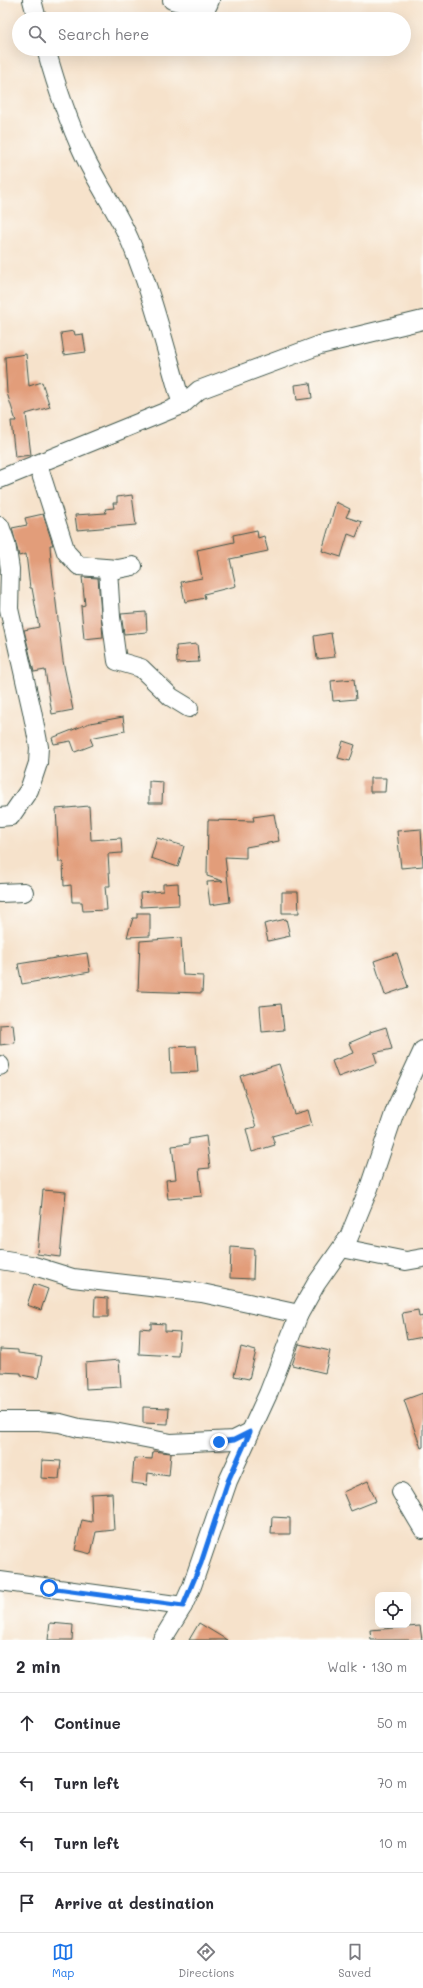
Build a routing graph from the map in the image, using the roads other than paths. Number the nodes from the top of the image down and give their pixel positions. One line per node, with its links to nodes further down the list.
1 (32, 0): 4 (street)
2 (172, 0): 3 (street)
3 (210, 0)
4 (35, 12)
5 (48, 56): 7 (street)
6 (423, 320): 7 (street)
7 (182, 405): 8 (street)
8 (38, 465): 9 (street); 12 (street)
9 (0, 479)
10 (0, 526): 14 (street)
11 (133, 566): 12 (street)
12 (108, 569): 13 (street)
13 (188, 708)
14 (0, 817)
15 (24, 892): 16 (street)
16 (0, 893)
17 (423, 1050): 18 (street)
18 (342, 1248): 19 (street); 21 (street)
19 (423, 1258)
20 (0, 1260): 21 (street)
21 (299, 1314): 23 (street)
22 (0, 1421): 23 (street)
23 (250, 1432): 27 (street)
24 (401, 1492): 25 (street)
25 (423, 1529)
26 (0, 1581): 27 (street)
27 (183, 1606): 28 (street)
28 (162, 1640)

